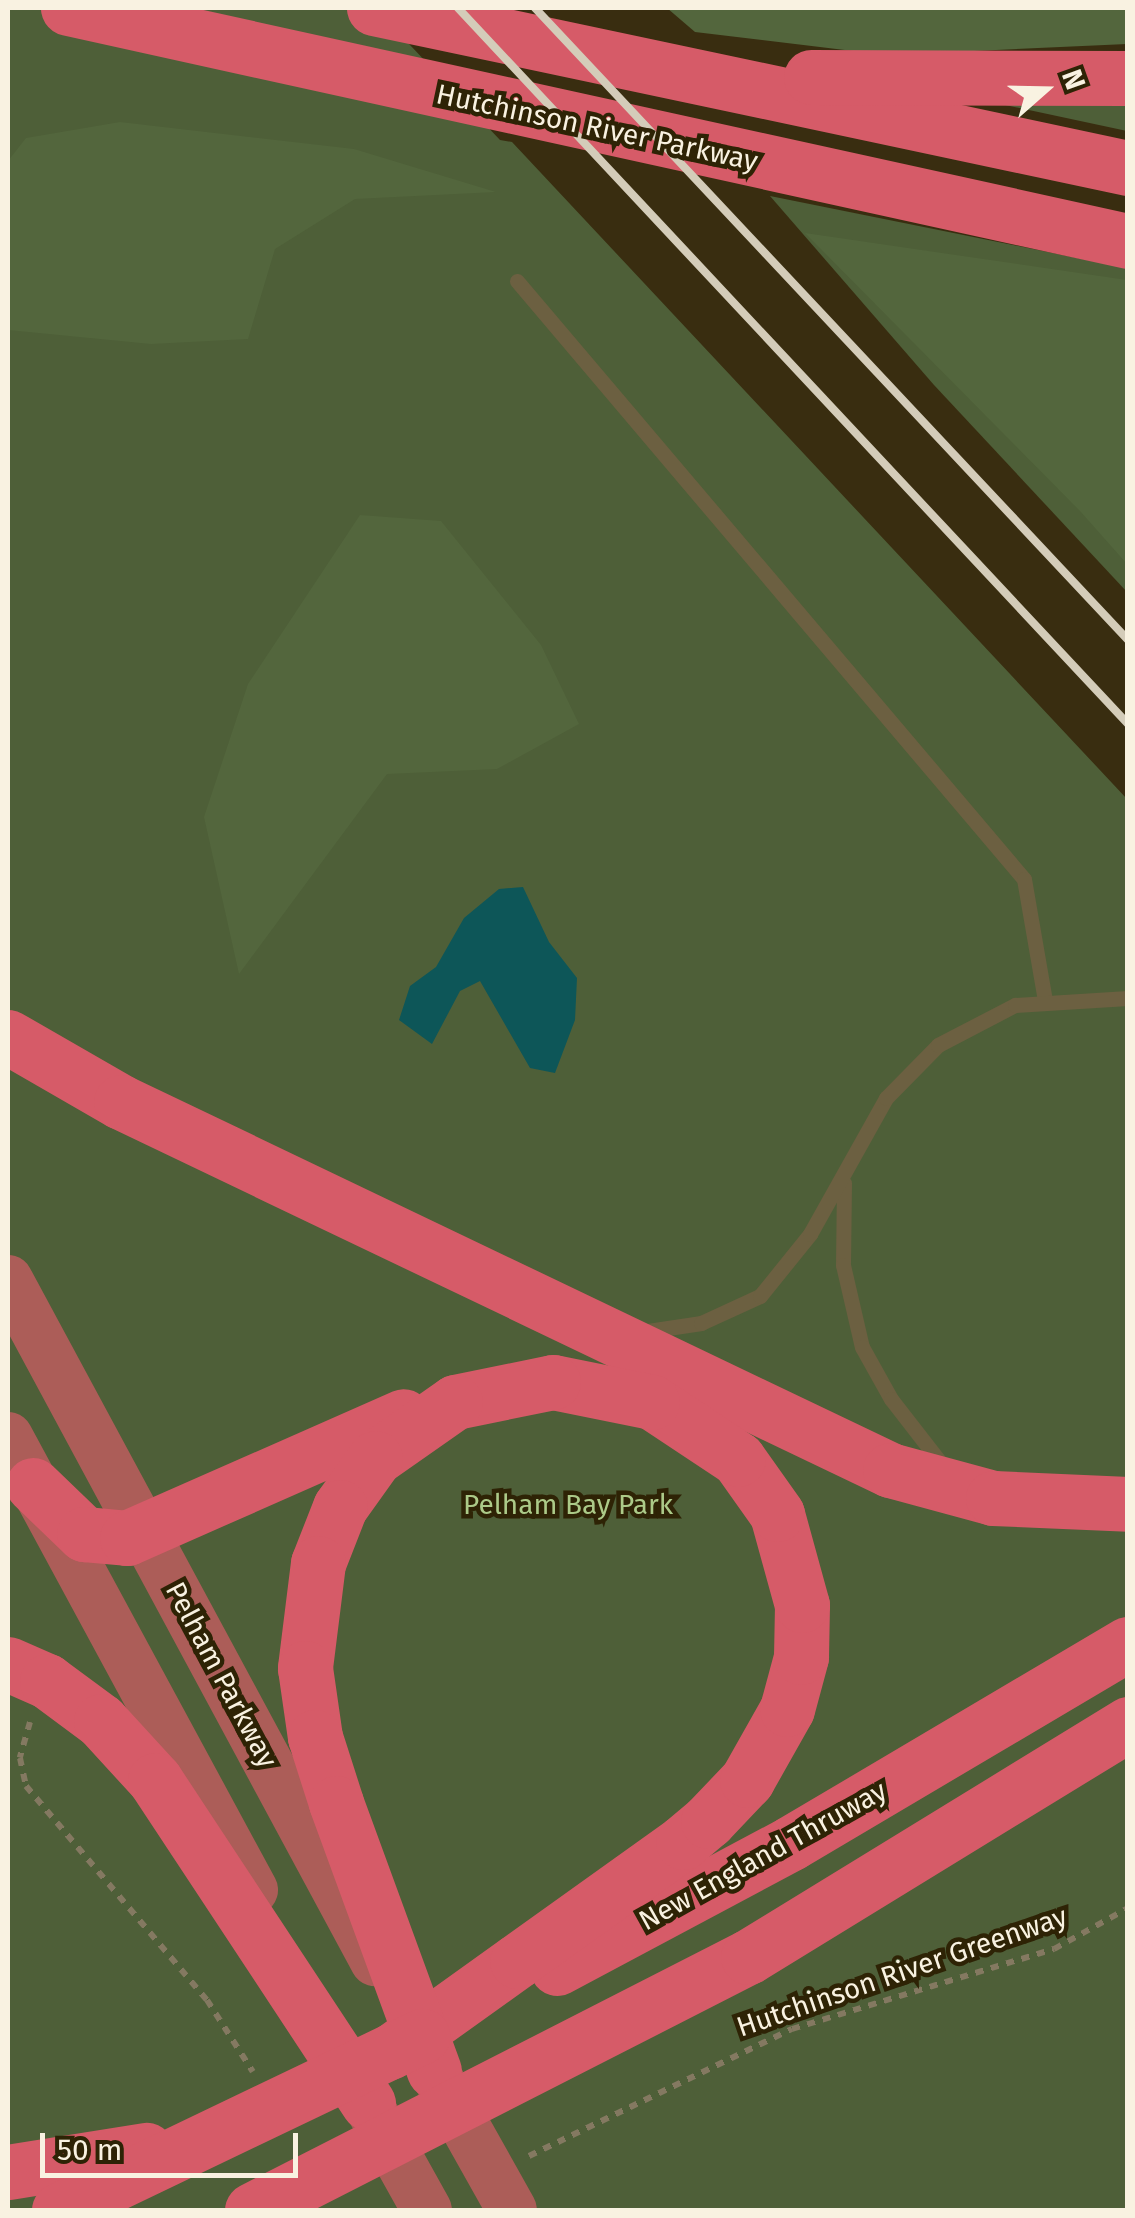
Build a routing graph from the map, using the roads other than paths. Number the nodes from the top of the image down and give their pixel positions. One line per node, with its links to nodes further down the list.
1 (68, 8): 6 (highway, Hutchinson River Parkway)
2 (374, 8): 3 (highway)
3 (703, 78): 4 (highway); 5 (highway)
4 (1128, 78)
5 (1128, 168)
6 (1128, 242)
7 (517, 281): 9 (lane)
8 (1128, 998): 9 (lane)
9 (1046, 1001): 11 (lane)
10 (8, 1037): 13 (highway)
11 (845, 1180): 13 (lane); 17 (lane)
12 (8, 1280): 19 (main road, Pelham Parkway)
13 (608, 1336): 17 (highway)
14 (487, 1391): 19 (highway); 23 (highway); 24 (highway)
15 (8, 1437): 16 (main road)
16 (33, 1484): 19 (highway); 25 (main road)
17 (965, 1493): 18 (highway)
18 (1128, 1504)
19 (144, 1532): 24 (main road, Pelham Parkway)
20 (1128, 1644): 23 (highway, New England Thruway)
21 (27, 1673): 25 (highway)
22 (1128, 1724): 24 (highway)
23 (523, 1972): 24 (highway)
24 (418, 2082): 26 (highway); 28 (highway); 31 (main road, Pelham Parkway)
25 (368, 2102): 30 (main road)
26 (248, 2106): 27 (highway); 29 (highway)
27 (8, 2172)
28 (262, 2207)
29 (59, 2210)
30 (428, 2210)
31 (512, 2210)

